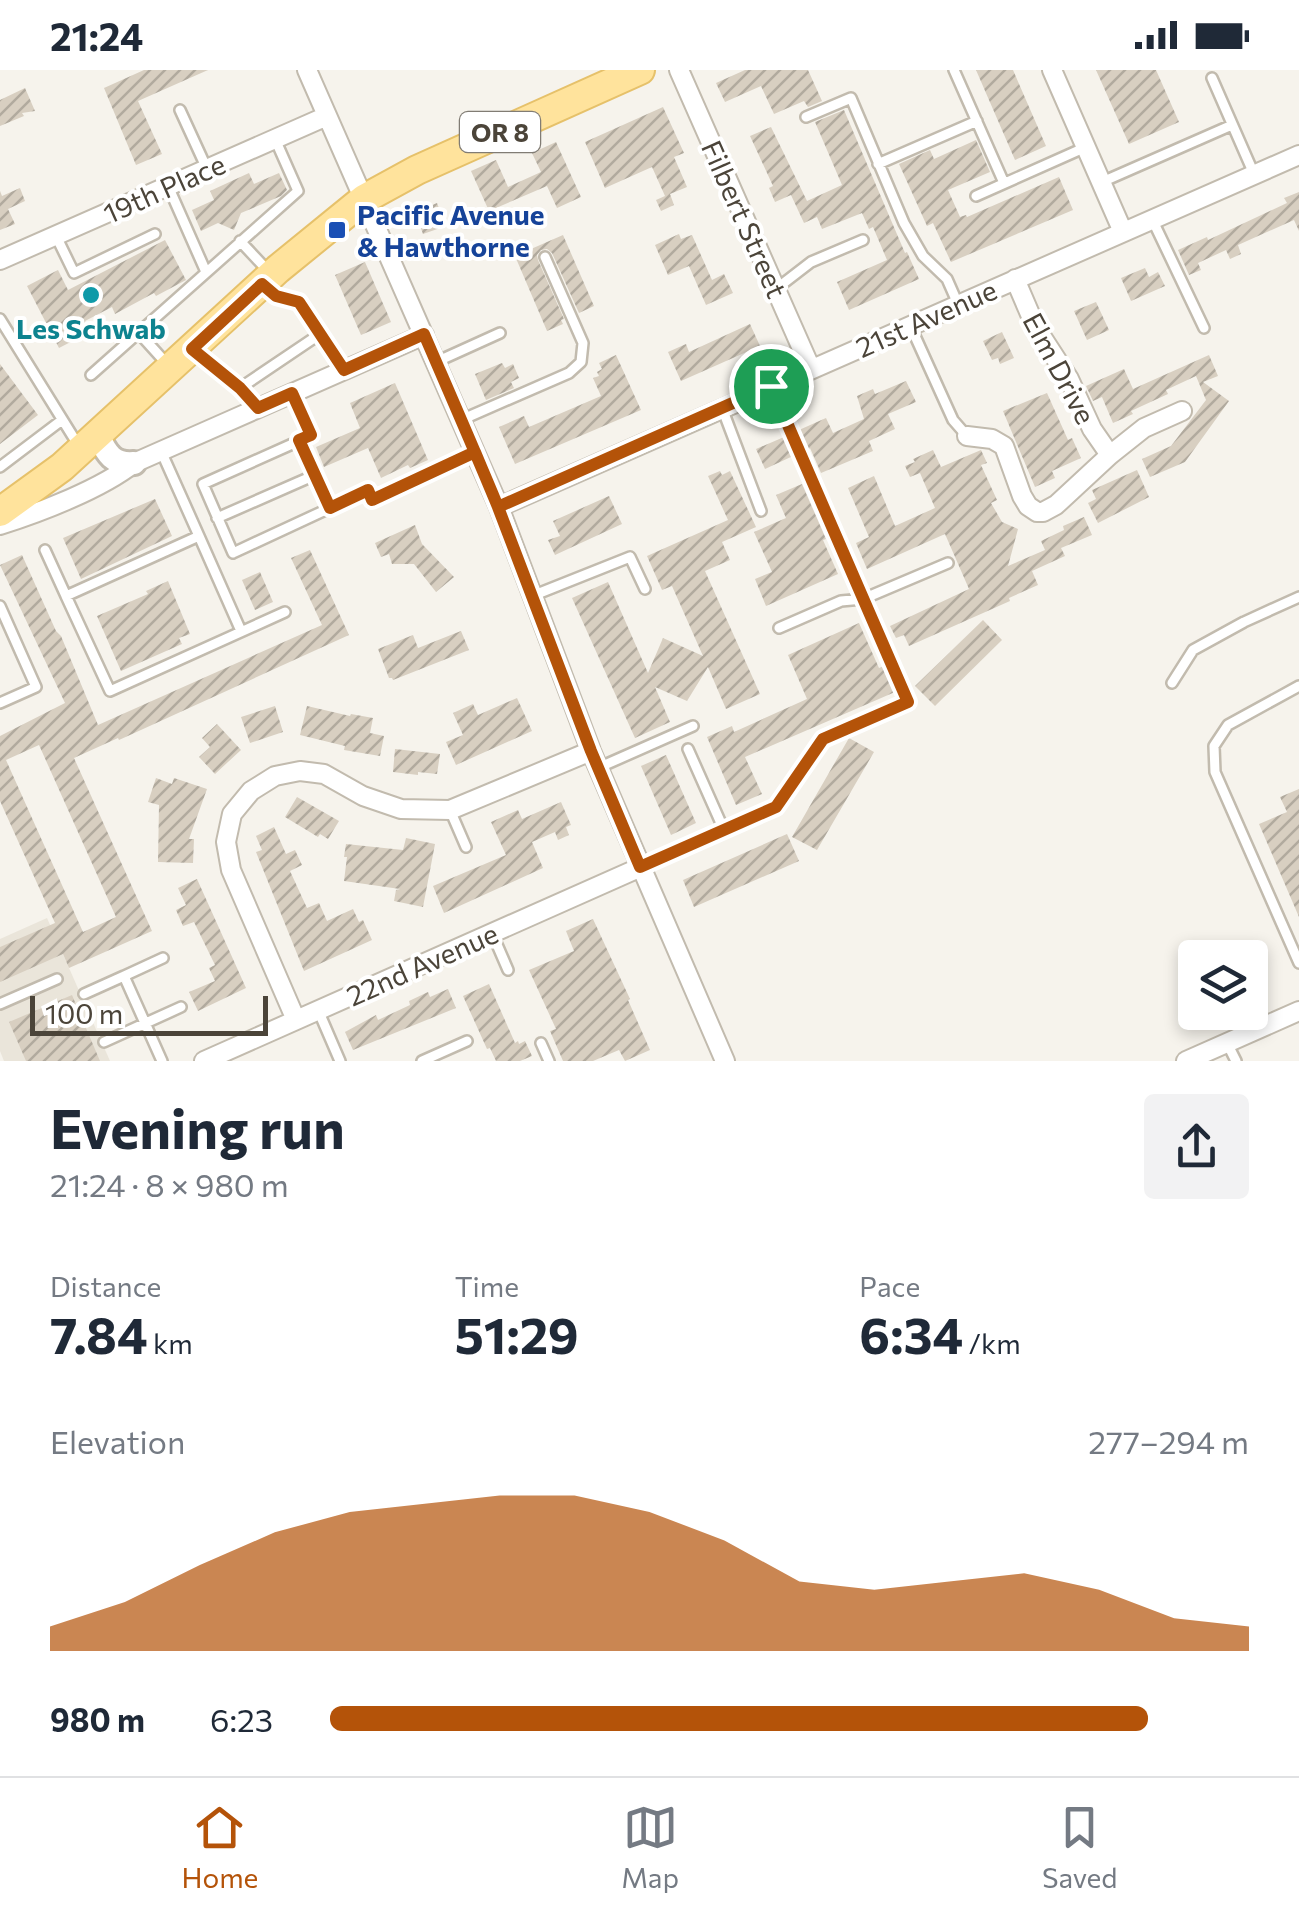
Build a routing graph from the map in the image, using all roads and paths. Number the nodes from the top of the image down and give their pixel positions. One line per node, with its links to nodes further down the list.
1 (307, 70): 8 (street)
2 (640, 70): 22 (main road, OR 8)
3 (680, 70): 34 (street, Filbert Street)
4 (954, 70): 10 (lane)
5 (1052, 70): 13 (street)
6 (1212, 78): 11 (lane)
7 (180, 110): 16 (lane)
8 (328, 116): 12 (street, 19th Place); 22 (street)
9 (806, 117): 15 (lane)
10 (977, 121): 15 (lane); 18 (lane)
11 (1232, 125): 17 (lane); 19 (lane)
12 (276, 139): 16 (street, 19th Place); 28 (lane)
13 (1086, 147): 18 (lane); 19 (street)
14 (1299, 154): 17 (street, 21st Avenue)
15 (878, 164): 35 (lane)
16 (207, 169): 20 (street, 19th Place)
17 (1254, 174): 23 (street, 21st Avenue)
18 (1004, 183): 21 (lane)
19 (1101, 183): 24 (street)
20 (168, 186): 26 (street, 19th Place); 31 (lane)
21 (976, 196)
22 (364, 199): 32 (main road, OR 8); 41 (street)
23 (1152, 219): 24 (street, 21st Avenue); 38 (lane)
24 (1122, 232): 33 (street, 21st Avenue)
25 (155, 234): 26 (lane)
26 (56, 236): 30 (street, 19th Place)
27 (863, 240): 34 (lane)
28 (240, 241): 31 (lane); 32 (lane)
29 (546, 256): 55 (lane)
30 (0, 260)
31 (206, 272): 39 (lane)
32 (266, 279): 40 (lane); 43 (main road, OR 8)
33 (1015, 279): 35 (street, 21st Avenue); 61 (street, Elm Drive)
34 (776, 289): 45 (street, Filbert Street)
35 (958, 304): 37 (street, 21st Avenue)
36 (0, 320): 54 (lane)
37 (910, 325): 45 (street, 21st Avenue); 56 (lane)
38 (1204, 328)
39 (138, 333): 43 (lane); 47 (lane)
40 (320, 334): 46 (lane); 49 (lane)
41 (424, 334): 44 (street); 46 (street)
42 (500, 334): 44 (lane)
43 (181, 358): 49 (lane); 58 (main road, OR 8)
44 (436, 362): 55 (street)
45 (811, 369): 48 (street, 21st Avenue)
46 (344, 370): 50 (street)
47 (91, 376)
48 (771, 386): 52 (street, 21st Avenue); 78 (lane)
49 (240, 388): 51 (lane)
50 (292, 393): 51 (street); 57 (lane)
51 (258, 408): 59 (street)
52 (722, 408): 65 (street, 21st Avenue); 67 (lane)
53 (1182, 410): 61 (street)
54 (62, 420): 58 (lane); 63 (lane)
55 (461, 420): 60 (street)
56 (967, 436): 61 (street)
57 (299, 440): 64 (lane); 69 (lane)
58 (90, 444): 62 (street); 68 (main road, OR 8)
59 (161, 451): 62 (street); 71 (lane)
60 (475, 452): 65 (street); 66 (lane)
61 (1110, 454)
62 (134, 463): 70 (street)
63 (0, 467)
64 (315, 475): 66 (lane); 69 (lane)
65 (498, 507): 76 (street)
66 (330, 508): 69 (lane)
67 (761, 511)
68 (0, 512)
69 (218, 518)
70 (0, 525)
71 (200, 536): 75 (lane); 82 (lane)
72 (45, 550): 75 (lane)
73 (948, 563): 78 (lane)
74 (644, 589): 76 (lane)
75 (66, 596): 82 (lane)
76 (532, 596): 88 (street)
77 (1299, 597): 83 (lane)
78 (864, 599): 81 (lane); 90 (lane)
79 (0, 606): 85 (lane)
80 (285, 612): 82 (lane)
81 (778, 628)
82 (241, 631)
83 (1172, 683)
84 (1299, 686): 95 (lane)
85 (0, 703)
86 (693, 726): 88 (lane)
87 (688, 749): 90 (lane)
88 (594, 759): 89 (street); 92 (street)
89 (450, 810): 91 (lane); 104 (street)
90 (724, 830): 92 (lane)
91 (466, 848)
92 (640, 867): 93 (street, 22nd Avenue); 115 (street)
93 (492, 933): 96 (lane); 102 (street, 22nd Avenue)
94 (163, 958): 97 (lane)
95 (1299, 963)
96 (508, 970)
97 (124, 976): 99 (lane); 105 (lane)
98 (58, 979): 100 (lane)
99 (84, 994)
100 (0, 1004)
101 (182, 1007): 105 (lane)
102 (318, 1010): 104 (street, 22nd Avenue); 112 (lane)
103 (1299, 1011): 108 (street)
104 (296, 1020): 111 (street, 22nd Avenue)
105 (146, 1024): 107 (lane); 110 (lane)
106 (467, 1041): 113 (lane)
107 (104, 1042)
108 (1227, 1043): 116 (street); 117 (lane)
109 (541, 1044): 114 (lane)
110 (162, 1061)
111 (204, 1061)
112 (340, 1061)
113 (422, 1061)
114 (548, 1061)
115 (725, 1061)
116 (1186, 1061)
117 (1236, 1061)

